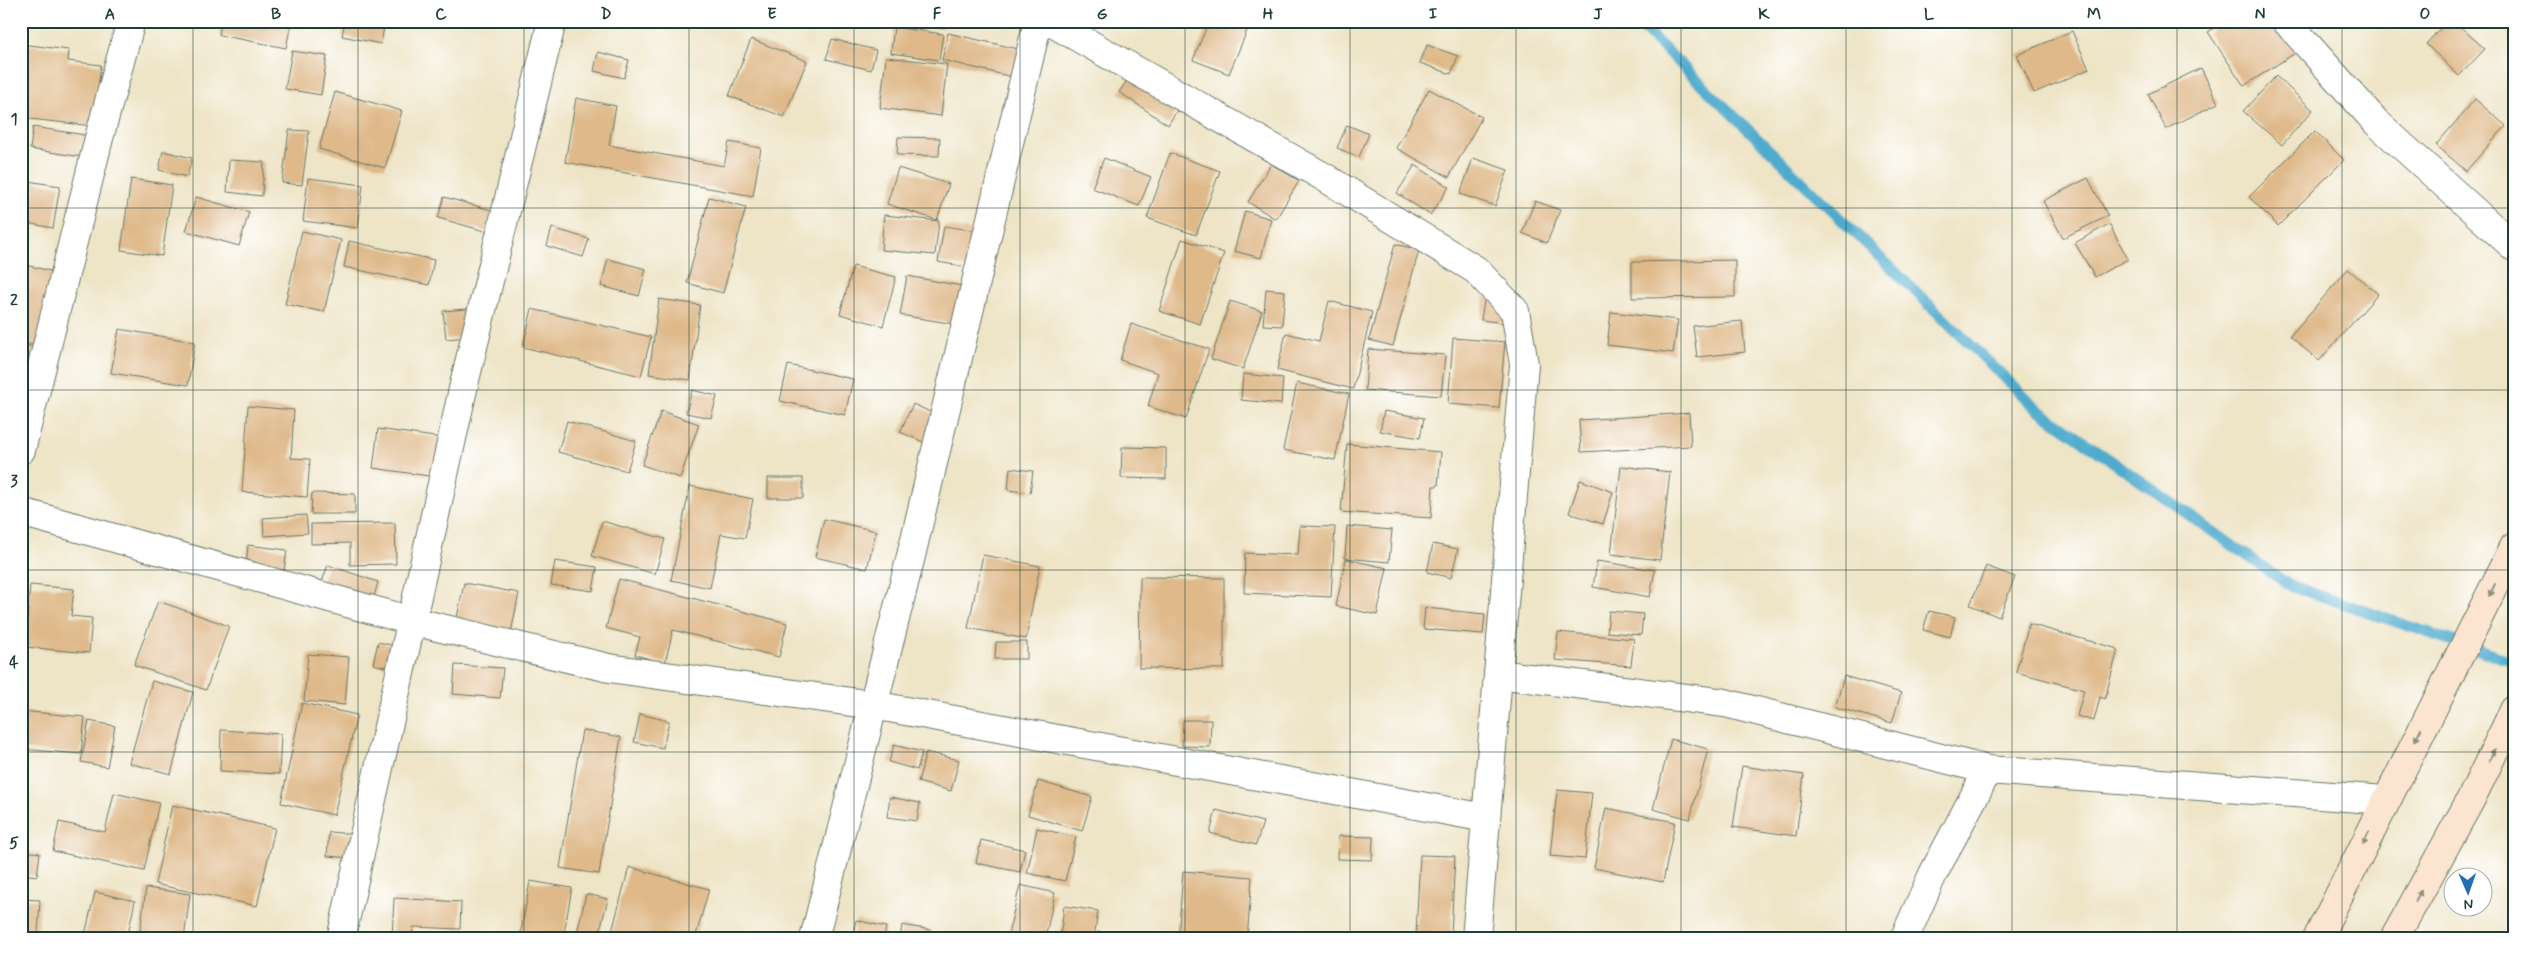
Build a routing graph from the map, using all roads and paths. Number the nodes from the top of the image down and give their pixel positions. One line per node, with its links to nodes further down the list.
1 (132, 21): 7 (street)
2 (552, 21): 10 (street)
3 (1038, 21): 12 (street)
4 (1049, 21): 11 (street)
5 (2286, 21): 6 (street)
6 (2514, 247)
7 (21, 450)
8 (21, 512): 10 (street)
9 (2514, 547): 15 (main road, one-way to 15)
10 (412, 621): 12 (street); 17 (street)
11 (1498, 674): 14 (street); 16 (street)
12 (873, 705): 16 (street); 18 (street)
13 (2514, 710): 22 (main road, one-way to 13)
14 (1988, 770): 15 (street); 20 (street)
15 (2391, 790): 21 (main road, one-way to 21)
16 (1486, 818): 19 (street)
17 (341, 939)
18 (814, 939)
19 (1476, 939)
20 (1904, 939)
21 (2316, 939)
22 (2394, 939)

